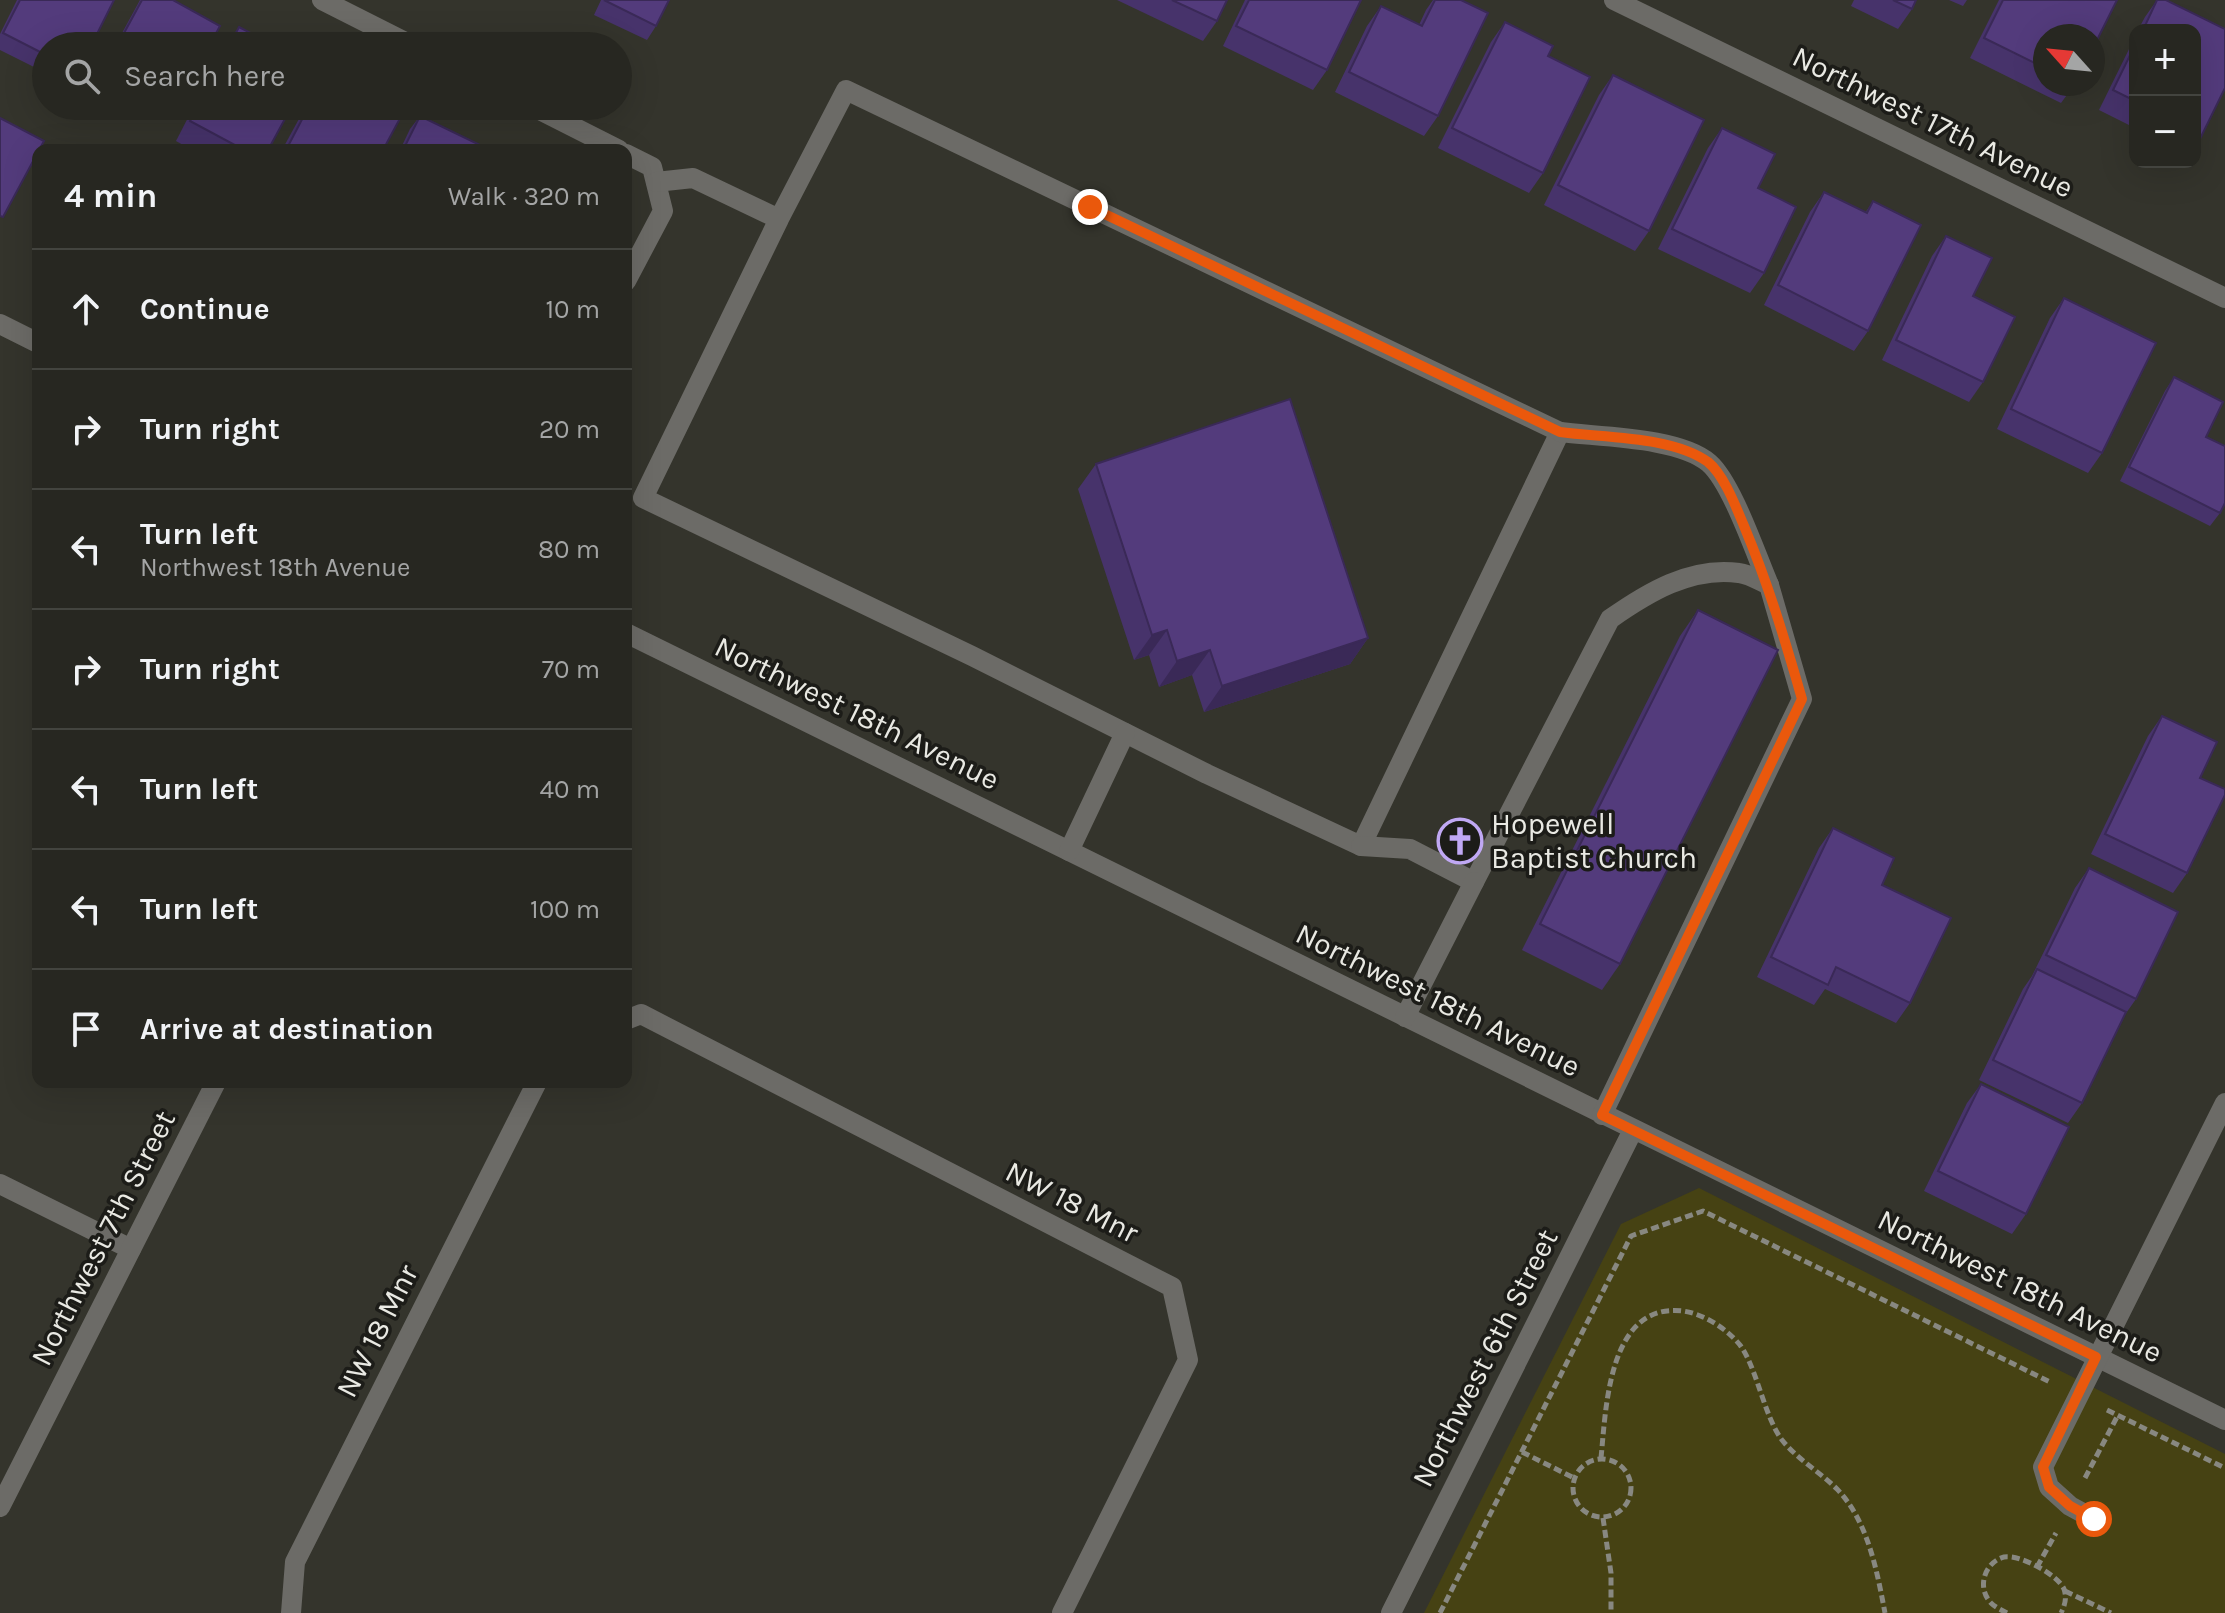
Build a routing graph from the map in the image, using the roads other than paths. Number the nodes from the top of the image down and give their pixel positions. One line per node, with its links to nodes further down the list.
1 (322, 0): 3 (street)
2 (1614, 0): 10 (street, Northwest 17th Avenue)
3 (385, 32)
4 (560, 120): 5 (street)
5 (607, 144)
6 (632, 158): 7 (street)
7 (654, 174): 8 (street); 9 (street)
8 (779, 219): 13 (street); 16 (street)
9 (632, 270)
10 (2225, 298)
11 (0, 324): 12 (street)
12 (32, 340)
13 (1560, 432): 14 (street); 17 (street)
14 (1769, 585): 19 (street); 25 (street)
15 (632, 636): 18 (street, Northwest 18th Avenue)
16 (1125, 733): 17 (street); 18 (street)
17 (1361, 846): 19 (street)
18 (1069, 851): 20 (street, Northwest 18th Avenue)
19 (1474, 882): 20 (street)
20 (1405, 1017): 25 (street, Northwest 18th Avenue)
21 (632, 1018): 34 (street, NW 18 Mnr)
22 (213, 1088): 28 (street, Northwest 7th Street)
23 (534, 1088): 33 (street, NW 18 Mnr)
24 (2225, 1103): 29 (street)
25 (1602, 1115): 26 (street, Northwest 18th Avenue)
26 (1633, 1130): 29 (street, Northwest 18th Avenue); 35 (street, Northwest 6th Street)
27 (0, 1184): 28 (street)
28 (131, 1249): 31 (street, Northwest 7th Street)
29 (2096, 1357): 30 (street, Northwest 18th Avenue); 32 (street)
30 (2225, 1420)
31 (0, 1507)
32 (2094, 1519)
33 (291, 1613)
34 (1062, 1613)
35 (1391, 1613)

